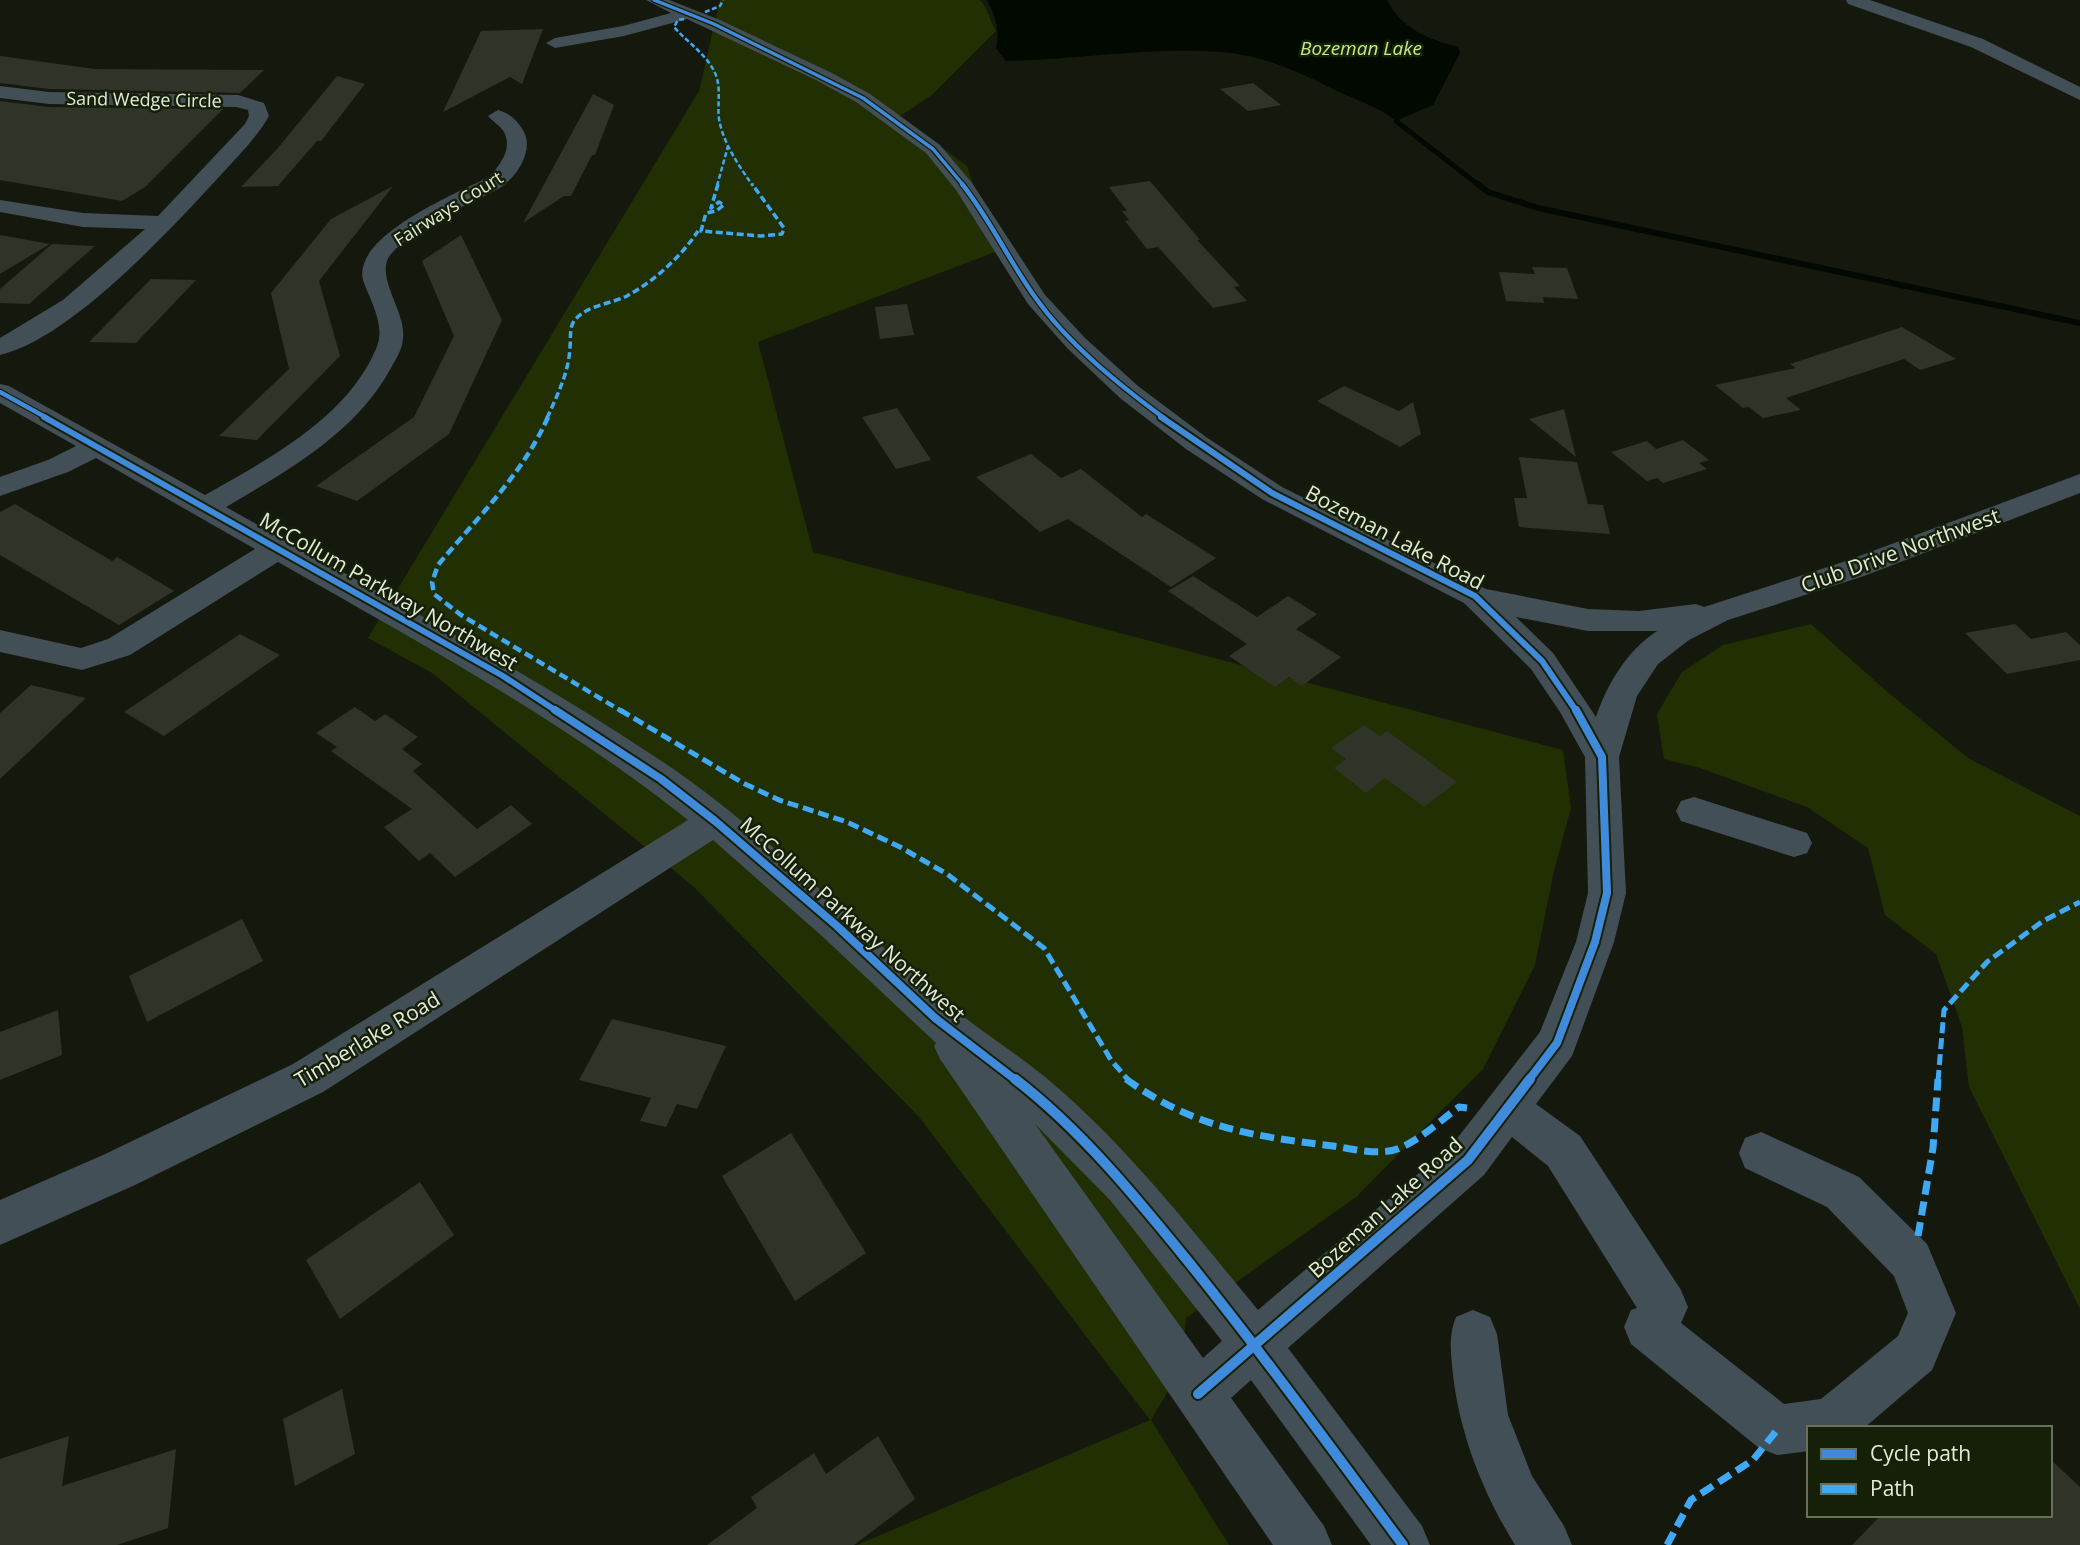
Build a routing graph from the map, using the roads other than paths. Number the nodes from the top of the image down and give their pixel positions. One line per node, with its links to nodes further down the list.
1 (654, 0): 3 (street, Bozeman Lake Road)
2 (1854, 0): 6 (street)
3 (687, 14): 4 (street); 18 (street, Bozeman Lake Road)
4 (555, 43)
5 (0, 92): 9 (street, Sand Wedge Circle)
6 (2080, 94)
7 (498, 116): 16 (street, Fairways Court)
8 (0, 205): 9 (street)
9 (160, 223): 10 (street, Sand Wedge Circle)
10 (0, 348)
11 (0, 392): 12 (street, McCollum Parkway Northwest)
12 (85, 440): 13 (street); 15 (street); 16 (street, McCollum Parkway Northwest)
13 (0, 473)
14 (2080, 483): 19 (street, Club Drive Northwest)
15 (0, 487)
16 (205, 508): 17 (street, McCollum Parkway Northwest)
17 (278, 548): 20 (street); 23 (street, McCollum Parkway Northwest)
18 (1475, 596): 19 (street, Club Drive Northwest); 21 (street, Bozeman Lake Road)
19 (1717, 610): 21 (street, Club Drive Northwest)
20 (0, 640)
21 (1602, 757): 26 (street, Bozeman Lake Road)
22 (1694, 811): 24 (street)
23 (715, 821): 25 (street, McCollum Parkway Northwest); 28 (street, Timberlake Road)
24 (1794, 843)
25 (935, 1018): 30 (street, McCollum Parkway Northwest); 31 (street, McCollum Parkway Northwest)
26 (1508, 1108): 30 (street, Bozeman Lake Road); 32 (street)
27 (1761, 1153): 33 (street)
28 (0, 1223)
29 (1473, 1334): 36 (street)
30 (1256, 1346): 31 (street, Bozeman Lake Road); 35 (street, McCollum Parkway Northwest)
31 (1198, 1394): 34 (street, McCollum Parkway Northwest)
32 (1807, 1426)
33 (1808, 1426)
34 (1305, 1545)
35 (1403, 1545)
36 (1545, 1545)

